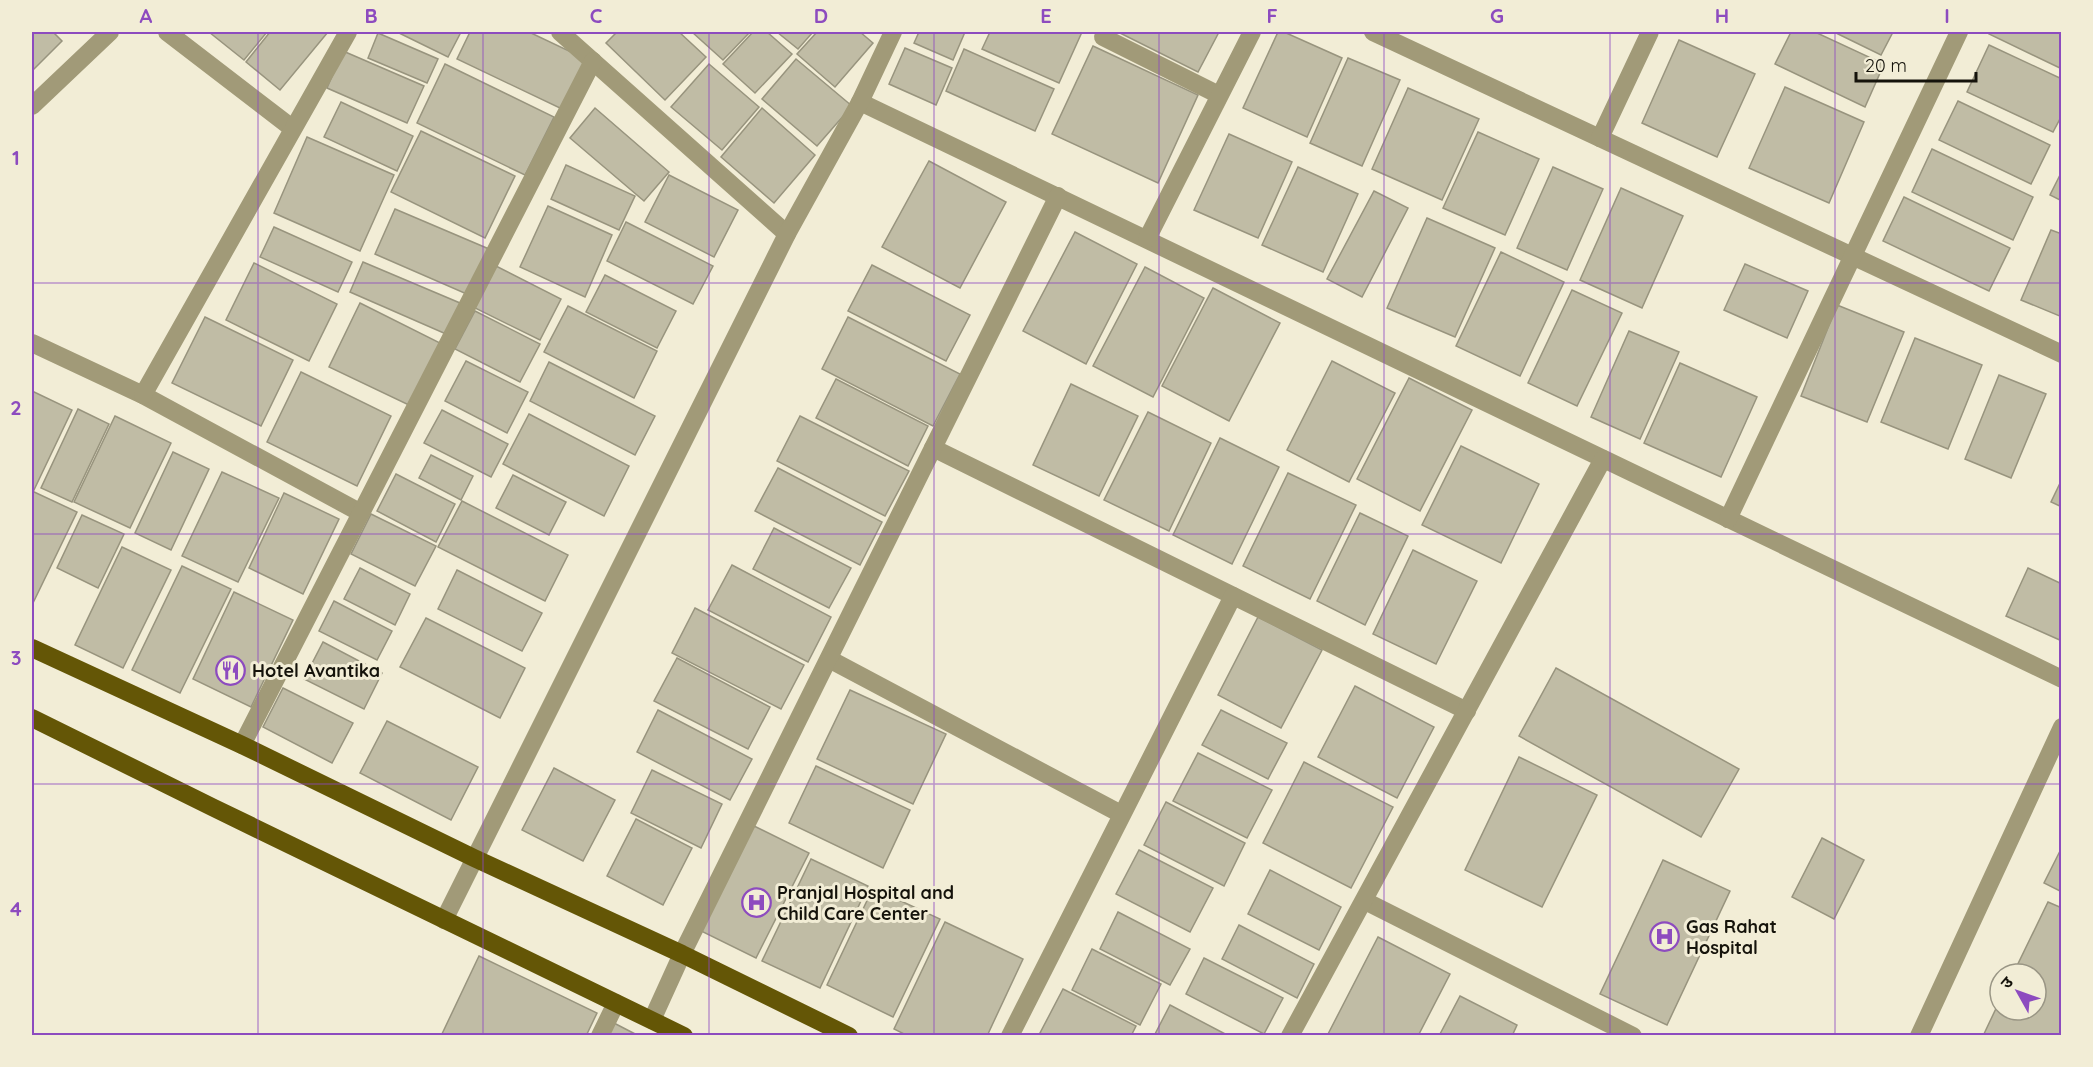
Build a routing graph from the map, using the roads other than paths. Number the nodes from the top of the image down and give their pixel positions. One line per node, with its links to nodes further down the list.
1 (110, 32): 14 (street)
2 (167, 32): 15 (street)
3 (348, 32): 15 (street)
4 (560, 32): 11 (street)
5 (893, 32): 13 (street)
6 (1252, 32): 12 (street)
7 (1373, 32): 16 (street)
8 (1650, 32): 16 (street)
9 (1959, 32): 20 (street)
10 (1103, 37): 12 (street)
11 (593, 61): 18 (street); 26 (street)
12 (1220, 95): 19 (street)
13 (860, 102): 17 (street); 18 (street)
14 (32, 106)
15 (292, 128): 23 (street)
16 (1600, 138): 20 (street)
17 (1059, 196): 19 (street); 24 (street)
18 (787, 234): 37 (street)
19 (1147, 239): 25 (street)
20 (1853, 256): 22 (street); 27 (street)
21 (32, 343): 23 (street)
22 (2061, 354)
23 (142, 395): 26 (street)
24 (933, 448): 28 (street); 30 (street)
25 (1603, 459): 27 (street); 32 (street)
26 (361, 513): 35 (street)
27 (1728, 519): 31 (street)
28 (1233, 596): 32 (street); 36 (street)
29 (32, 648): 35 (main road)
30 (828, 659): 36 (street); 40 (street)
31 (2061, 679)
32 (1467, 711): 38 (street)
33 (32, 718): 39 (main road)
34 (2061, 727): 49 (street)
35 (242, 745): 37 (main road)
36 (1121, 814): 46 (street)
37 (474, 858): 39 (street); 40 (main road)
38 (1365, 901): 47 (street); 48 (street)
39 (444, 920): 41 (main road)
40 (682, 954): 42 (street); 45 (main road)
41 (616, 1003): 42 (main road); 43 (street)
42 (652, 1020): 44 (main road)
43 (600, 1035)
44 (684, 1035)
45 (849, 1035)
46 (1010, 1035)
47 (1290, 1035)
48 (1633, 1035)
49 (1919, 1035)

